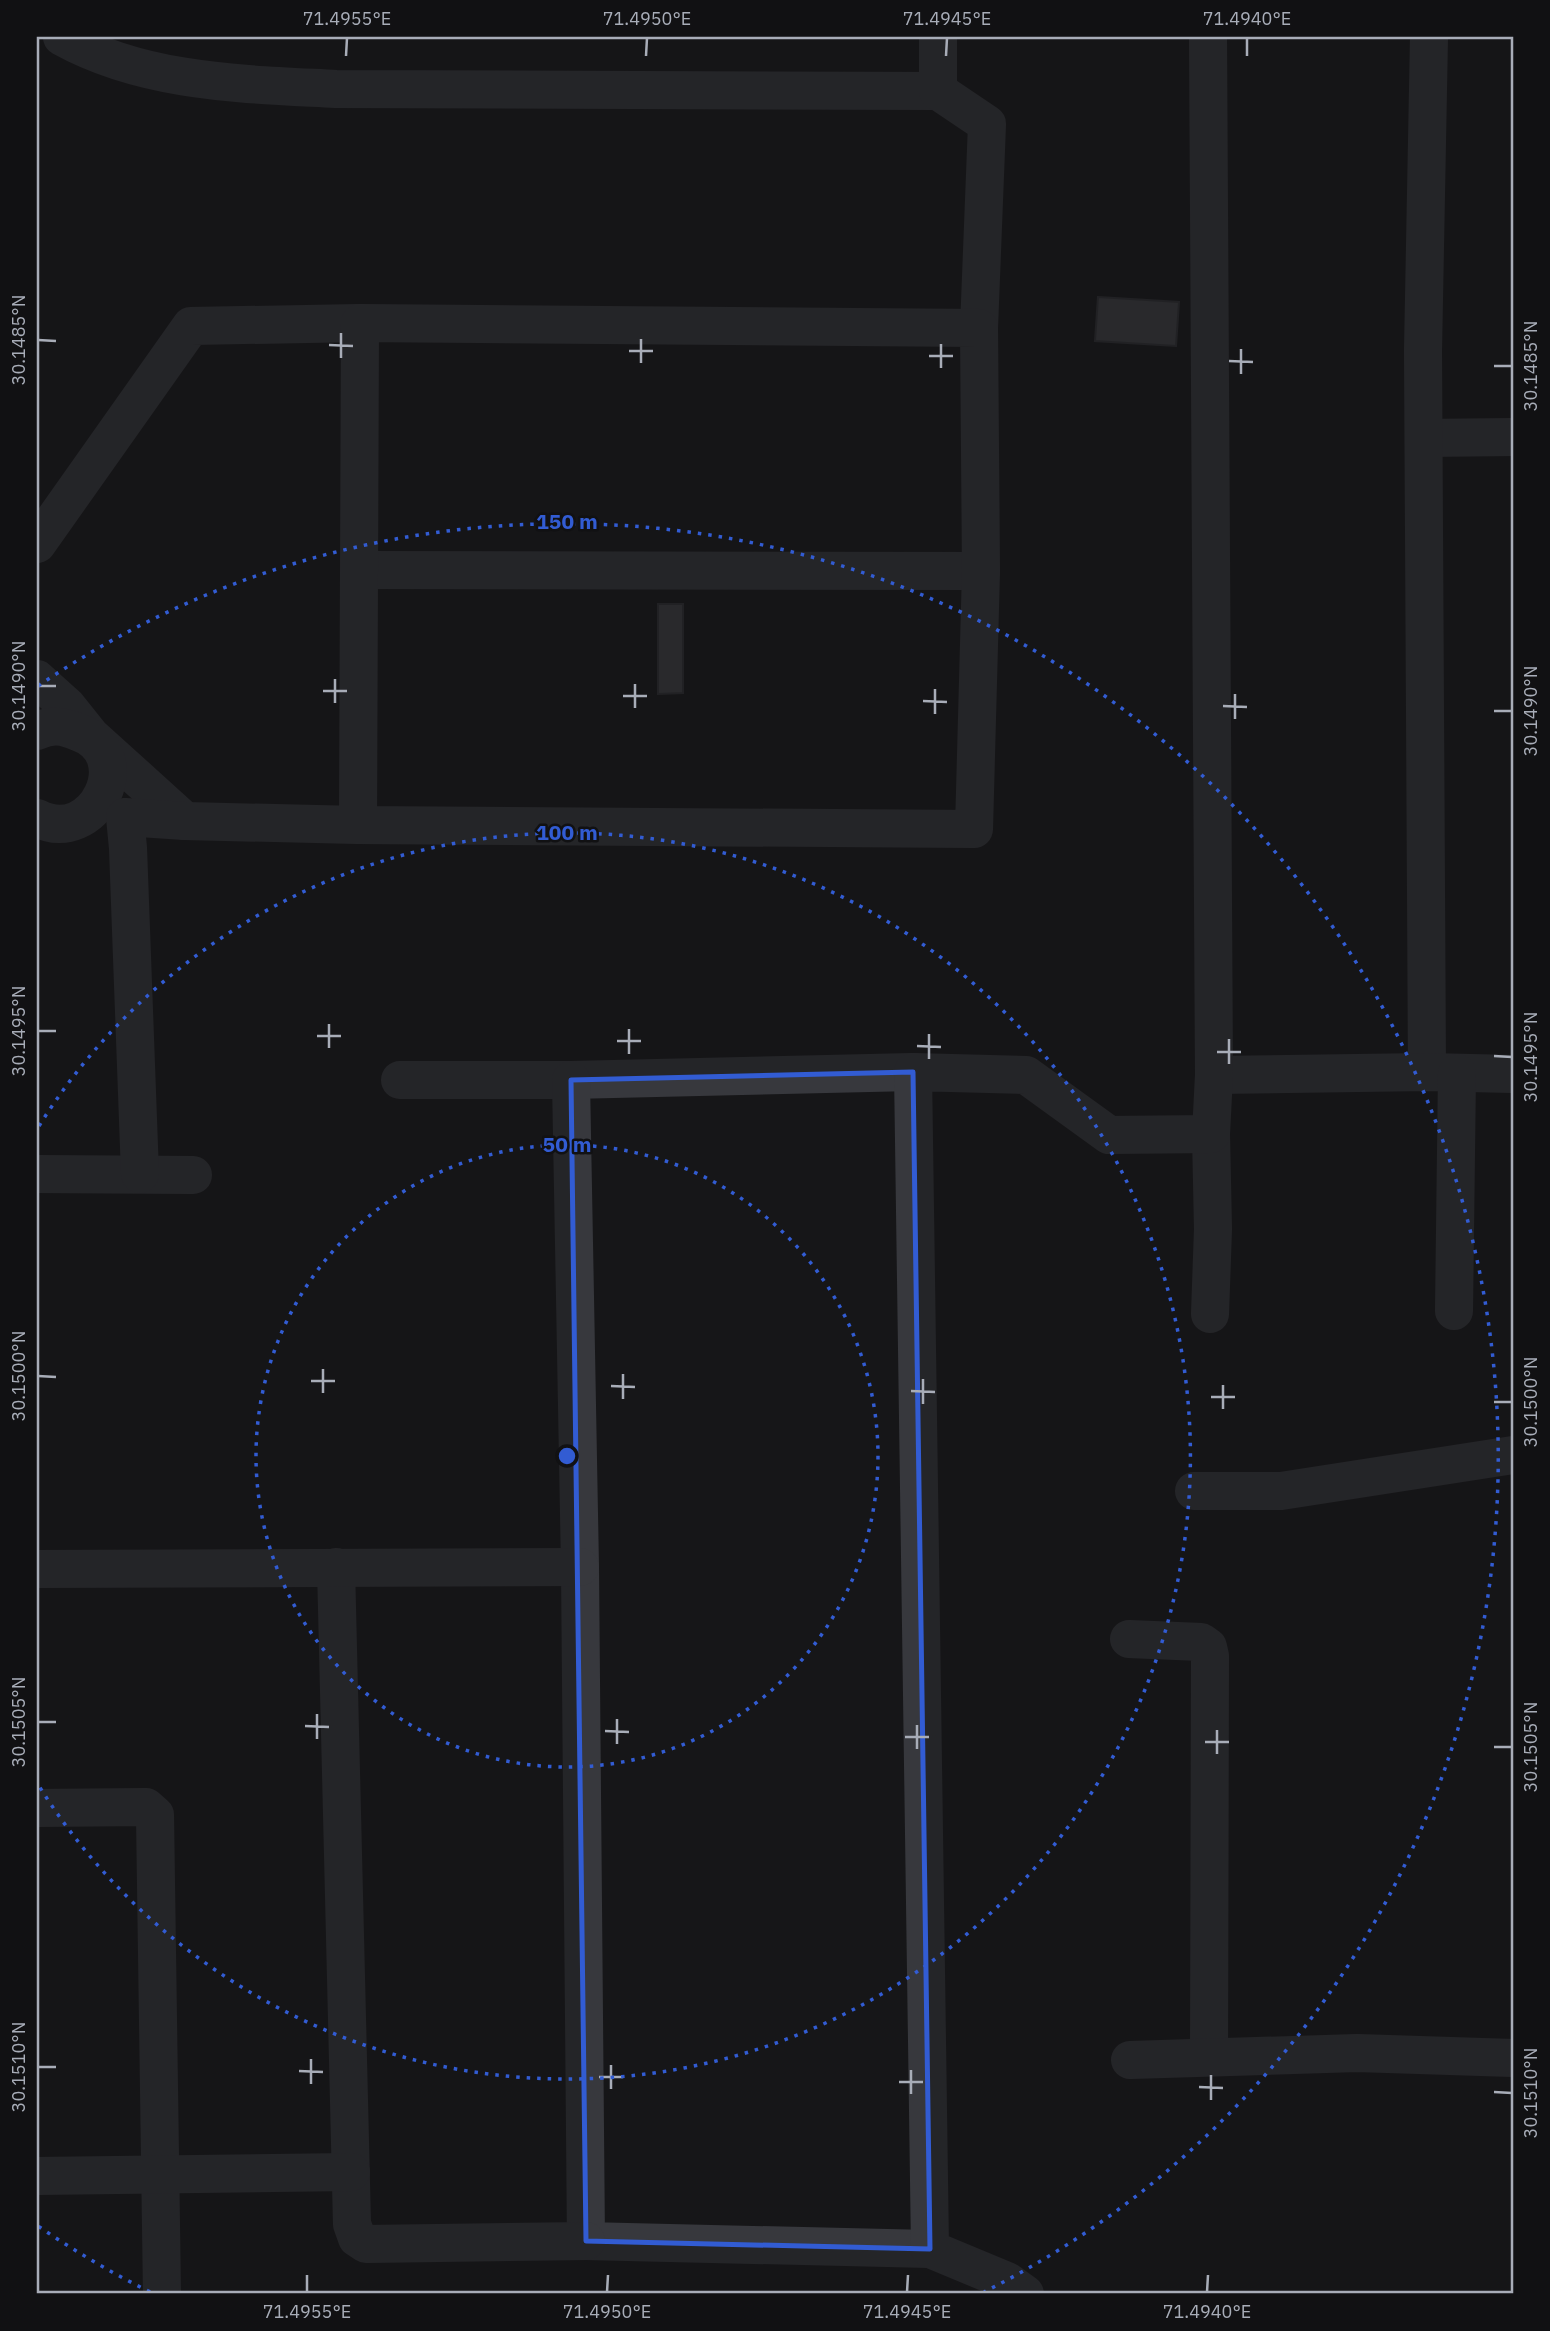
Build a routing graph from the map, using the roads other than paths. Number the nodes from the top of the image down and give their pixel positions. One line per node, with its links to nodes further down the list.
1 (62, 37): 5 (street)
2 (938, 37): 5 (street)
3 (1208, 37): 24 (street)
4 (1429, 37): 9 (street)
5 (938, 91): 7 (street)
6 (360, 323): 7 (street); 10 (street); 11 (street)
7 (979, 328): 12 (street)
8 (1513, 437): 9 (street)
9 (1424, 438): 22 (street)
10 (37, 544)
11 (360, 570): 12 (street); 20 (street)
12 (981, 571): 20 (street)
13 (37, 679): 15 (street)
14 (37, 731): 15 (street)
15 (91, 736): 16 (street); 19 (street)
16 (85, 816): 17 (street); 18 (street)
17 (125, 817): 19 (street); 29 (street)
18 (37, 818)
19 (185, 821): 20 (street)
20 (358, 824)
21 (913, 1072): 26 (street); 27 (street); 47 (street)
22 (1442, 1073): 23 (street); 24 (street); 31 (street)
23 (1513, 1074)
24 (1214, 1075): 27 (street)
25 (400, 1080): 26 (street)
26 (571, 1080): 36 (street)
27 (1211, 1134): 32 (street)
28 (37, 1174): 29 (street)
29 (140, 1174): 30 (street)
30 (193, 1175)
31 (1454, 1311)
32 (1210, 1314)
33 (1513, 1455): 34 (street)
34 (1194, 1491)
35 (336, 1567): 36 (street); 37 (street); 43 (street)
36 (580, 1567): 46 (street)
37 (37, 1569)
38 (1129, 1639): 40 (street)
39 (37, 1808): 44 (street)
40 (1209, 2057): 41 (street); 42 (street)
41 (1513, 2058)
42 (1130, 2060)
43 (351, 2172): 44 (street); 46 (street)
44 (160, 2175): 45 (street); 48 (street)
45 (37, 2176)
46 (586, 2241): 47 (street)
47 (930, 2249): 49 (street)
48 (162, 2294)
49 (1025, 2294)

